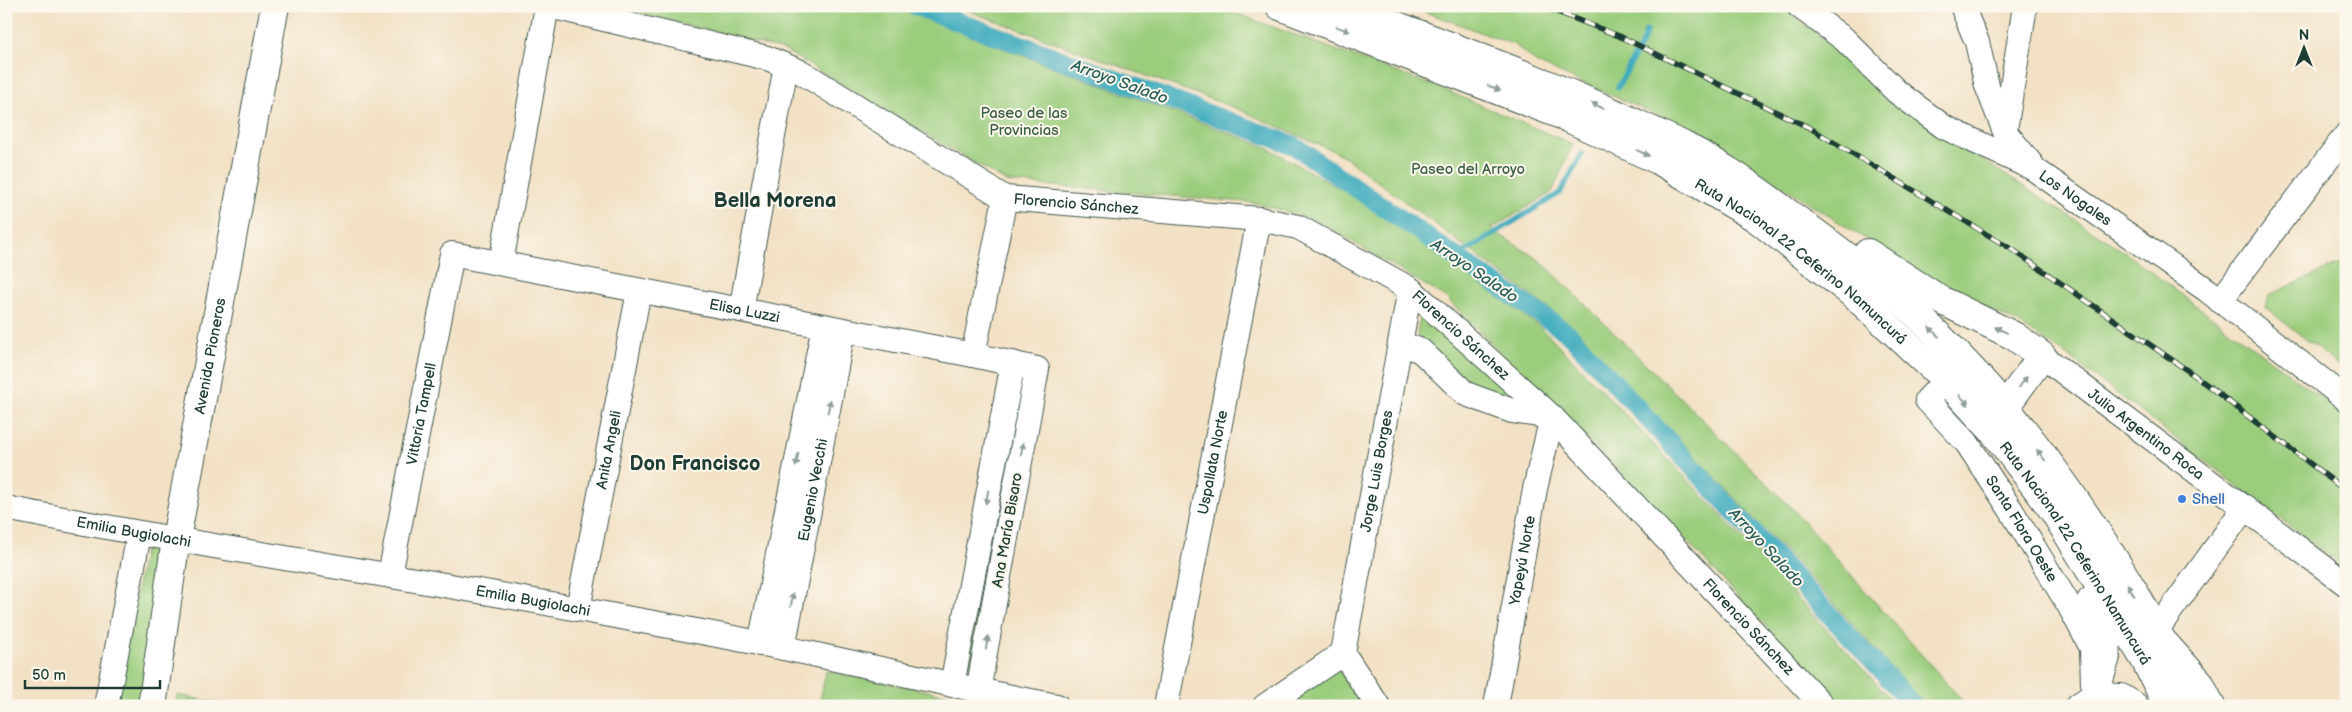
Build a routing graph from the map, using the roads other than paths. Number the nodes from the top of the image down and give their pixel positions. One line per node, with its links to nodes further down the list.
1 (275, 6): 34 (main road, Avenida Pioneros)
2 (548, 6): 8 (street, Florencio Sánchez); 16 (street)
3 (1280, 6): 27 (main road, Ruta Nacional 22 Ceferino Namuncurá, one-way to 27)
4 (1346, 6): 12 (main road, Ruta Nacional 22 Ceferino Namuncurá, one-way to 4)
5 (1799, 6): 11 (street, Los Nogales)
6 (1962, 6): 9 (street)
7 (2025, 6): 9 (street)
8 (786, 66): 13 (street, Florencio Sánchez); 20 (street)
9 (2005, 132): 11 (street)
10 (2342, 146): 19 (street)
11 (2034, 169): 19 (street, Los Nogales)
12 (1728, 170): 24 (main road, one-way to 12); 30 (main road, Ruta Nacional 22 Ceferino Namuncurá, one-way to 12)
13 (1005, 198): 14 (street, Florencio Sánchez); 23 (street)
14 (1259, 219): 17 (street, Florencio Sánchez); 46 (street, Uspallata Norte)
15 (452, 254): 16 (street, Elisa Luzzi); 35 (street, Vittoria Tampell)
16 (500, 263): 18 (street, Elisa Luzzi)
17 (1410, 289): 22 (street, Jorge Luis Borges); 29 (street, Florencio Sánchez)
18 (639, 291): 20 (street, Elisa Luzzi); 37 (street, Anita Angeli)
19 (2220, 301): 28 (street, Los Nogales)
20 (741, 310): 21 (street, Elisa Luzzi)
21 (834, 328): 23 (street, Elisa Luzzi); 39 (street, Eugenio Vecchi)
22 (1400, 343): 29 (street, Florencio Sánchez); 40 (street, Jorge Luis Borges)
23 (974, 355): 25 (street, Elisa Luzzi)
24 (2042, 356): 30 (main road, one-way to 24); 31 (street, Julio Argentino Roca)
25 (1013, 363): 26 (street, Elisa Luzzi); 41 (street, Ana María Bisaro, one-way to 41)
26 (1037, 369): 41 (street, Ana María Bisaro, one-way to 26)
27 (1946, 380): 30 (main road, Ruta Nacional 22 Ceferino Namuncurá, one-way to 30); 42 (street, Santa Flora Oeste)
28 (2346, 399)
29 (1552, 417): 49 (street, Yapeyú Norte); 50 (street, Florencio Sánchez)
30 (1999, 419): 38 (main road, Ruta Nacional 22 Ceferino Namuncurá, one-way to 30); 42 (main road); 52 (main road, Ruta Nacional 22 Ceferino Namuncurá)
31 (2244, 507): 36 (street, Julio Argentino Roca); 38 (street)
32 (6, 508): 33 (street, Emilia Bugiolachi)
33 (139, 534): 34 (street, Emilia Bugiolachi); 43 (street)
34 (176, 539): 35 (street, Emilia Bugiolachi); 44 (main road, Avenida Pioneros)
35 (390, 575): 37 (street, Emilia Bugiolachi)
36 (2346, 584)
37 (578, 609): 39 (street, Emilia Bugiolachi)
38 (2156, 632): 53 (main road, Ruta Nacional 22 Ceferino Namuncurá); 54 (street)
39 (771, 646): 41 (street, Emilia Bugiolachi)
40 (1343, 653): 47 (street); 48 (street)
41 (966, 693): 45 (street, Emilia Bugiolachi)
42 (2087, 701): 51 (main road)
43 (106, 706)
44 (152, 706)
45 (1057, 706)
46 (1166, 706)
47 (1265, 706)
48 (1378, 706)
49 (1496, 706)
50 (1823, 706)
51 (2134, 706)
52 (2168, 706)
53 (2195, 706)
54 (2213, 706)

